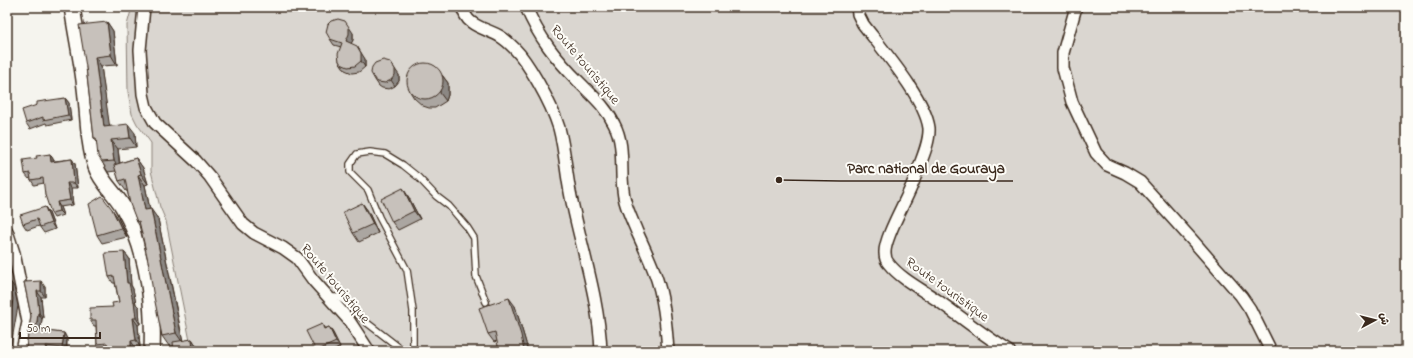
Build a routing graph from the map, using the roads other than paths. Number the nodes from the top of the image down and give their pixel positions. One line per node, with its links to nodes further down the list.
1 (72, 7): 11 (main road)
2 (144, 7): 8 (street, Route touristique)
3 (463, 7): 14 (street)
4 (526, 7): 15 (street, Route touristique)
5 (857, 7): 16 (street, Route touristique)
6 (1076, 7): 17 (street)
7 (7, 231): 10 (street)
8 (328, 297): 12 (street, Route touristique); 13 (lane)
9 (486, 302): 13 (lane)
10 (22, 351)
11 (152, 351)
12 (369, 351)
13 (409, 351)
14 (601, 351)
15 (668, 351)
16 (1009, 351)
17 (1271, 351)

